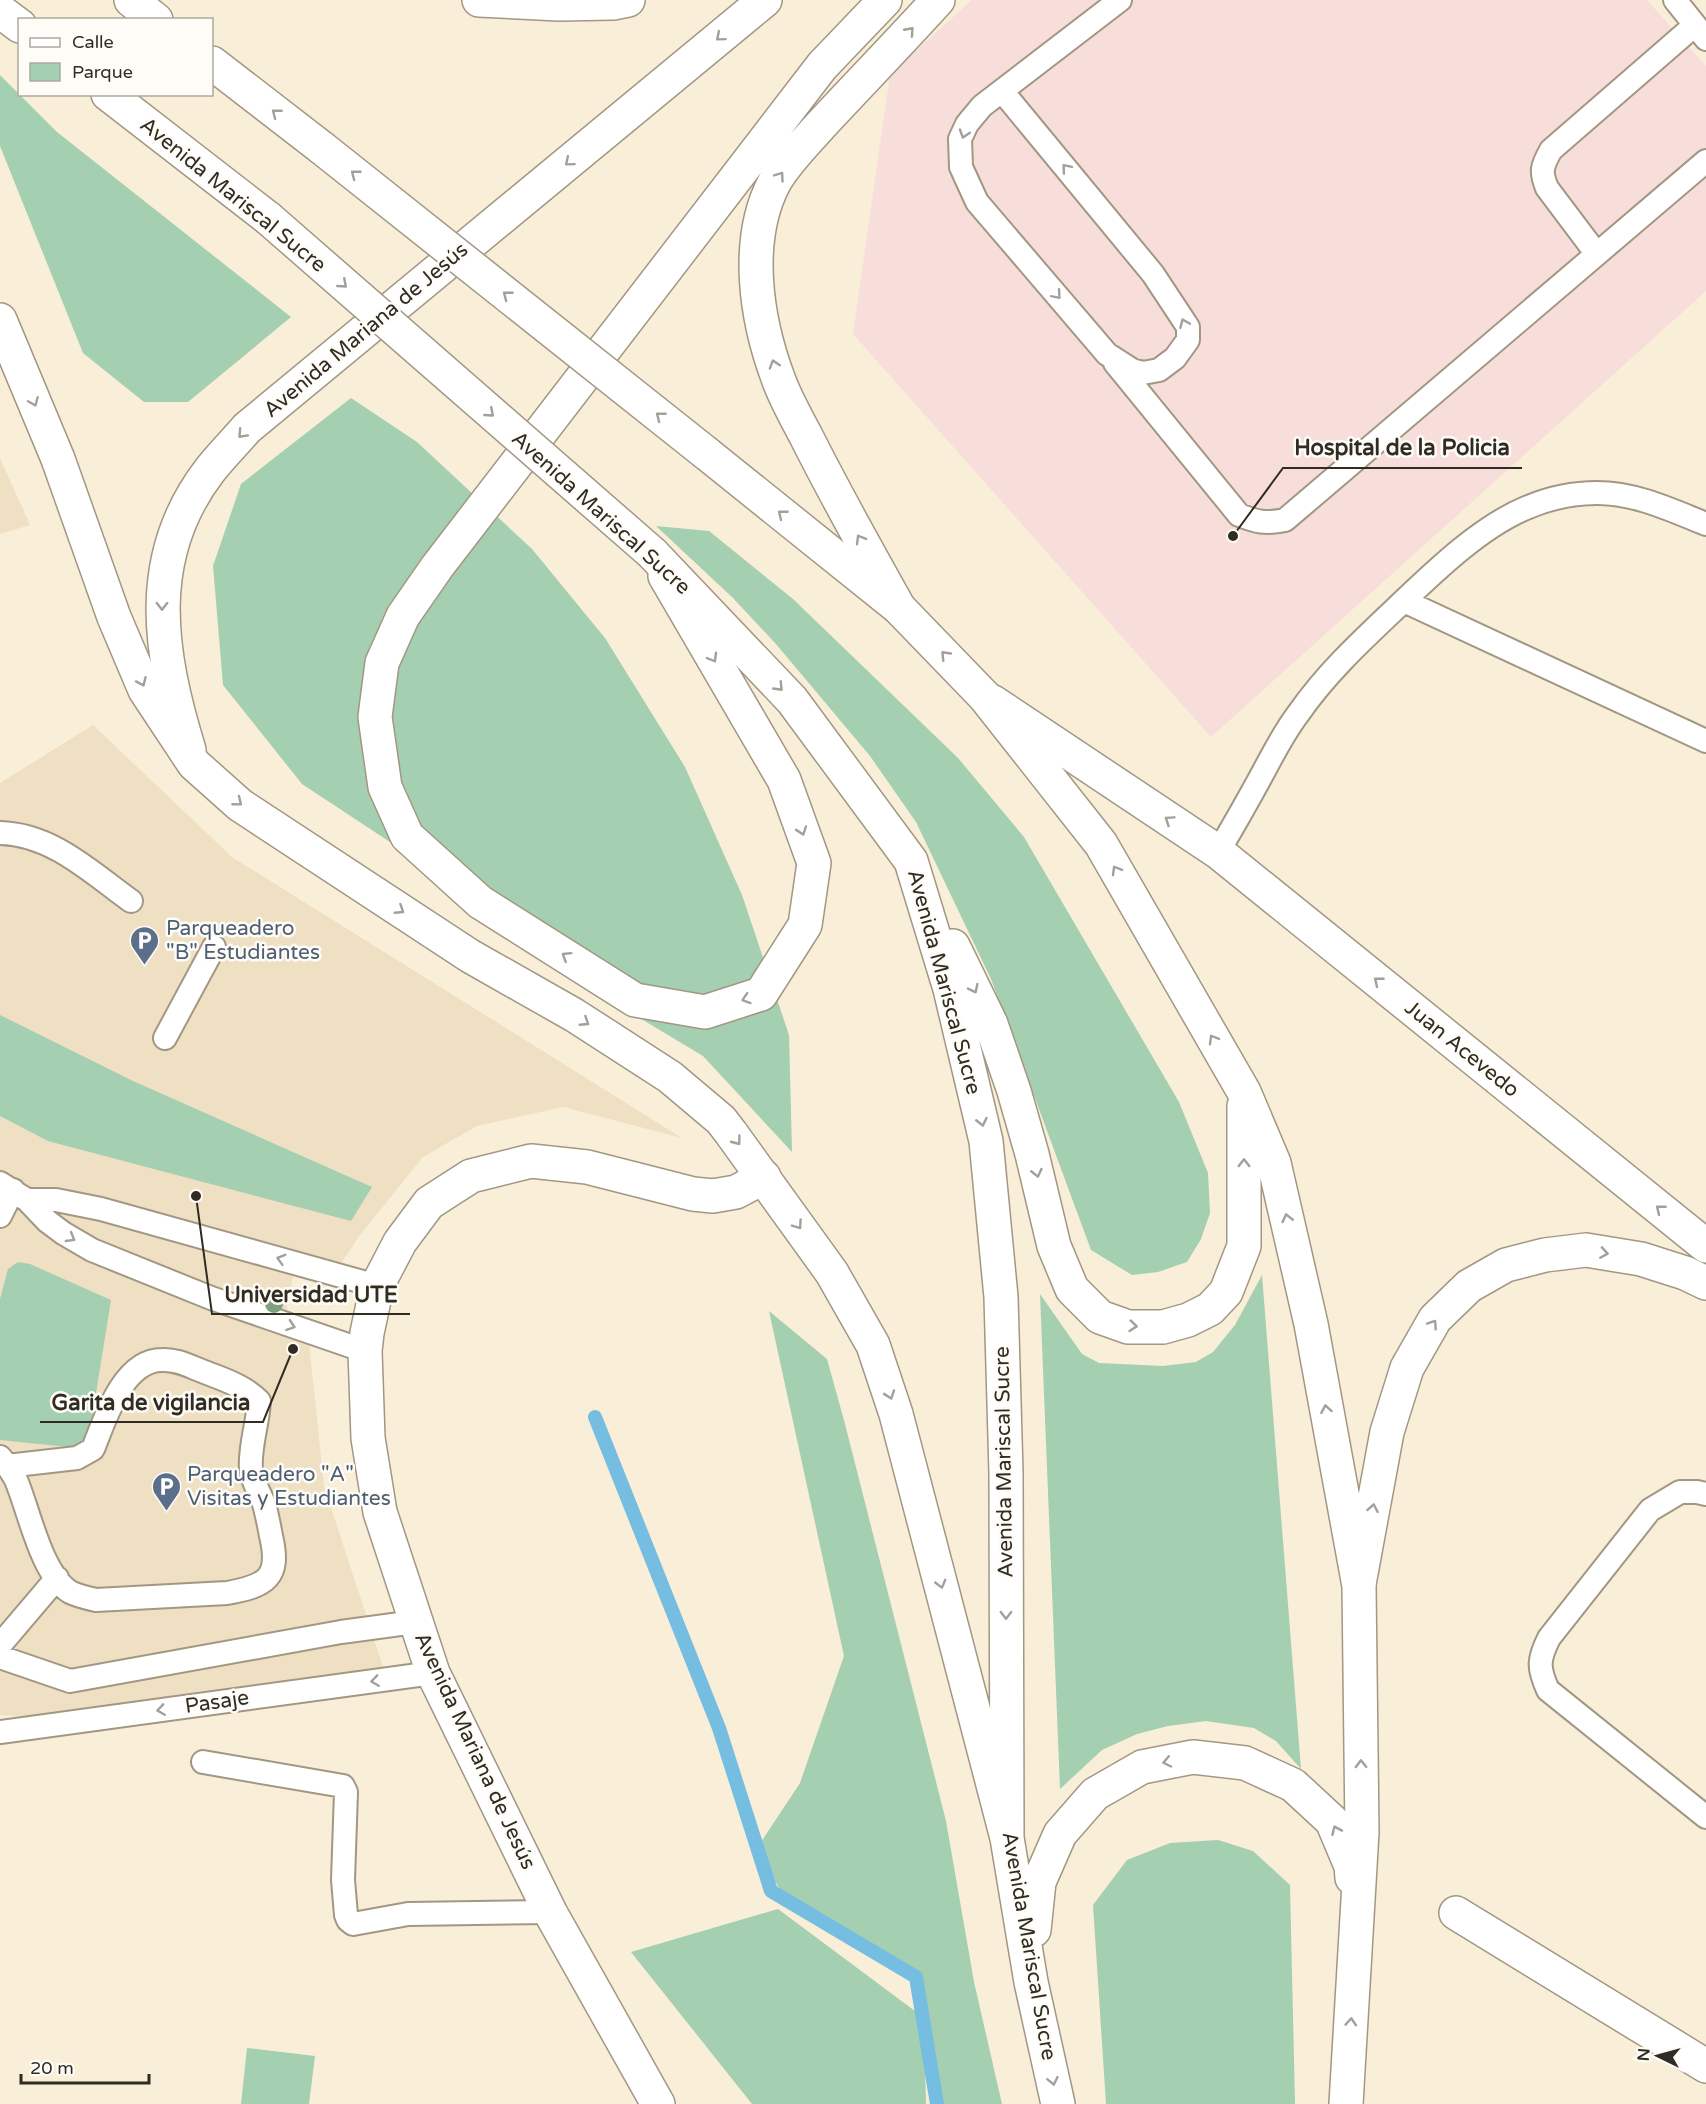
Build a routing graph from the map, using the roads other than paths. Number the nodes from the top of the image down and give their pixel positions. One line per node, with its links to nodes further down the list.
1 (130, 0): 10 (main road)
2 (478, 0): 3 (main road)
3 (627, 0)
4 (765, 0): 26 (main road, Avenida Mariana de Jesús, one-way to 26)
5 (885, 0): 21 (main road, one-way to 5)
6 (938, 0): 23 (main road, one-way to 6)
7 (1120, 0): 14 (lane)
8 (1675, 0): 12 (lane)
9 (0, 11): 11 (main road)
10 (153, 18)
11 (18, 24)
12 (1700, 32): 17 (lane)
13 (213, 64): 23 (main road, one-way to 13, bridge)
14 (1002, 91): 19 (lane, one-way to 19); 19 (lane, one-way to 14)
15 (111, 96): 21 (main road, Avenida Mariscal Sucre, one-way to 21, bridge)
16 (1706, 161): 17 (lane)
17 (1596, 253): 19 (lane)
18 (0, 320): 26 (main road, one-way to 26)
19 (1107, 354)
20 (1706, 524): 22 (lane)
21 (652, 554): 29 (main road, Avenida Mariscal Sucre, one-way to 29)
22 (1404, 601): 25 (lane); 28 (lane)
23 (899, 608): 24 (main road, one-way to 23)
24 (985, 697): 28 (main road, one-way to 24); 33 (main road, one-way to 24)
25 (1706, 741)
26 (194, 764): 34 (main road, one-way to 34)
27 (0, 833): 30 (lane)
28 (1218, 852): 37 (main road, Juan Acevedo, one-way to 28)
29 (911, 861): 33 (main road, one-way to 33); 52 (main road, Avenida Mariscal Sucre, one-way to 52)
30 (131, 901)
31 (214, 947): 32 (lane)
32 (165, 1038)
33 (1244, 1092): 44 (main road, one-way to 33)
34 (764, 1177): 39 (main road, Avenida Mariana de Jesús); 52 (main road, one-way to 52)
35 (13, 1191): 36 (lane); 39 (lane, one-way to 35); 40 (lane, one-way to 40)
36 (0, 1216)
37 (1706, 1246)
38 (1706, 1283): 44 (main road, one-way to 38)
39 (377, 1286): 40 (main road, Avenida Mariana de Jesús)
40 (365, 1351): 45 (main road, Avenida Mariana de Jesús)
41 (3, 1461): 43 (lane); 43 (lane)
42 (1706, 1494): 51 (lane)
43 (57, 1578): 46 (lane)
44 (1359, 1586): 55 (main road, one-way to 44)
45 (415, 1622): 47 (lane); 48 (main road, Avenida Mariana de Jesús)
46 (0, 1645)
47 (0, 1657)
48 (433, 1673): 49 (lane, Pasaje, one-way to 49); 53 (main road, Avenida Mariana de Jesús)
49 (0, 1732)
50 (202, 1762): 53 (lane)
51 (1706, 1817)
52 (1007, 1838): 56 (main road, Avenida Mariscal Sucre)
53 (550, 1912): 58 (main road, Avenida Mariana de Jesús)
54 (1456, 1913): 57 (main road)
55 (1358, 1927): 56 (main road, one-way to 56); 60 (main road, one-way to 55)
56 (1031, 1982): 59 (main road, Avenida Mariscal Sucre, one-way to 59)
57 (1706, 2066)
58 (658, 2104)
59 (1058, 2104)
60 (1346, 2104)

